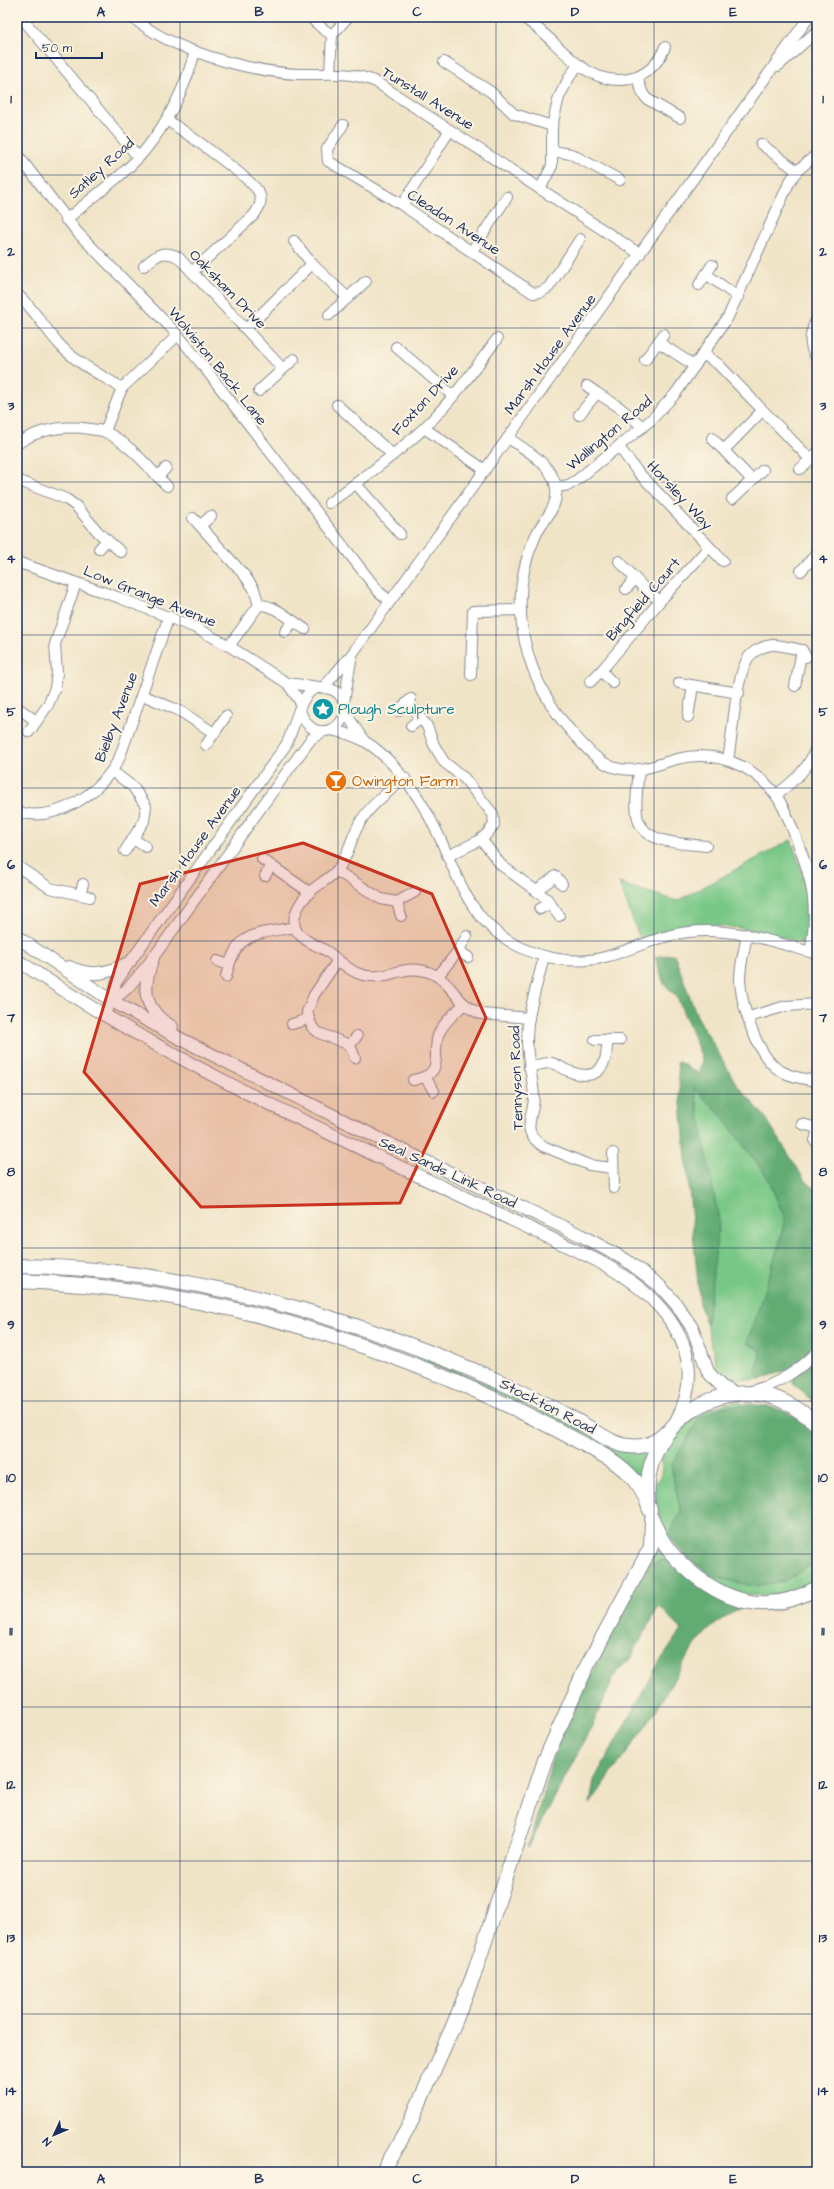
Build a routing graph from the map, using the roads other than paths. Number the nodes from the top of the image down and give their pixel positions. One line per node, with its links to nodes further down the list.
1 (21, 17): 26 (street)
2 (132, 17): 7 (street, Tunstall Avenue)
3 (310, 17): 9 (street)
4 (348, 17): 9 (street)
5 (522, 17): 13 (street)
6 (809, 17): 14 (street, Marsh House Avenue)
7 (142, 20): 11 (street, Tunstall Avenue)
8 (817, 31): 14 (street, Marsh House Avenue)
9 (332, 35): 15 (street)
10 (665, 47): 16 (street)
11 (195, 51): 15 (street, Tunstall Avenue); 18 (street, Satley Road)
12 (444, 62): 20 (street)
13 (578, 65): 16 (street); 20 (street)
14 (771, 71): 36 (street, Marsh House Avenue)
15 (330, 73): 21 (street, Tunstall Avenue)
16 (637, 78): 17 (street)
17 (680, 118)
18 (167, 120): 26 (street, Satley Road); 40 (street)
19 (342, 125): 31 (street, Cleadon Avenue)
20 (552, 126): 23 (street)
21 (450, 130): 29 (street, Tunstall Avenue); 31 (street)
22 (760, 144): 27 (street)
23 (552, 151): 28 (street); 29 (street)
24 (17, 154): 32 (street, Wolviston Back Lane)
25 (817, 154): 27 (street, Wallington Road)
26 (138, 157): 32 (street, Satley Road)
27 (797, 171): 45 (street, Wallington Road)
28 (620, 180)
29 (540, 189): 36 (street, Tunstall Avenue)
30 (506, 197): 35 (street)
31 (402, 205): 35 (street, Cleadon Avenue)
32 (66, 220): 50 (street, Wolviston Back Lane)
33 (580, 239): 35 (street, Cleadon Avenue)
34 (294, 241): 37 (street)
35 (472, 251)
36 (640, 254): 70 (street, Marsh House Avenue)
37 (312, 264): 46 (street); 49 (street)
38 (712, 265): 41 (street)
39 (144, 266): 40 (street, Oaksham Drive)
40 (192, 272): 49 (street, Oaksham Drive)
41 (706, 274): 43 (street); 45 (street)
42 (366, 281): 46 (street)
43 (699, 285)
44 (17, 294): 60 (street)
45 (738, 297): 53 (street, Wallington Road)
46 (348, 298): 47 (street)
47 (329, 316)
48 (817, 318): 55 (street)
49 (246, 329): 58 (street, Oaksham Drive)
50 (178, 335): 60 (street); 103 (street, Wolviston Back Lane)
51 (497, 338): 63 (street, Foxton Drive)
52 (397, 346): 63 (street)
53 (704, 354): 57 (street, Wallington Road); 65 (street)
54 (294, 359): 58 (street)
55 (817, 359)
56 (645, 360): 57 (street)
57 (695, 366): 67 (street, Wallington Road)
58 (282, 369): 61 (street)
59 (587, 386): 62 (street)
60 (122, 388): 69 (street)
61 (258, 391)
62 (597, 393): 66 (street); 67 (street)
63 (453, 396): 68 (street, Foxton Drive)
64 (336, 405): 75 (street)
65 (762, 411): 74 (street); 76 (street)
66 (579, 415)
67 (643, 427): 73 (street, Wallington Road)
68 (424, 428): 75 (street, Foxton Drive); 79 (street)
69 (105, 431): 72 (street); 81 (street)
70 (508, 438): 79 (street, Marsh House Avenue); 86 (street)
71 (712, 438): 74 (street)
72 (17, 444)
73 (618, 447): 86 (street, Wallington Road); 92 (street, Horsley Way)
74 (724, 450): 83 (street)
75 (393, 455): 84 (street, Foxton Drive)
76 (813, 456): 78 (street)
77 (166, 468): 81 (street)
78 (800, 469)
79 (485, 470): 103 (street, Marsh House Avenue)
80 (763, 470): 83 (street)
81 (158, 477): 85 (street)
82 (17, 480): 91 (street)
83 (752, 480): 87 (street)
84 (356, 484): 88 (street, Foxton Drive); 90 (street)
85 (167, 486)
86 (556, 487): 106 (street, Wallington Road)
87 (732, 499)
88 (329, 503)
89 (211, 516): 105 (street)
90 (400, 534)
91 (107, 540): 93 (street); 94 (street)
92 (709, 547): 97 (street, Horsley Way); 104 (street, Bingfield Court)
93 (99, 549)
94 (120, 552)
95 (815, 558): 99 (street)
96 (619, 561): 100 (street)
97 (722, 561)
98 (17, 562): 101 (street, Low Grange Avenue)
99 (801, 571)
100 (636, 579): 102 (street); 104 (street)
101 (76, 583): 107 (street, Low Grange Avenue); 131 (street)
102 (626, 589)
103 (390, 601): 112 (street, Marsh House Avenue)
104 (660, 601): 113 (street, Bingfield Court)
105 (259, 605): 108 (street); 111 (street)
106 (521, 610): 114 (street); 140 (street, Wallington Road)
107 (169, 616): 111 (street, Low Grange Avenue); 123 (street, Bielby Avenue)
108 (293, 622): 109 (street); 110 (street)
109 (305, 629)
110 (284, 632)
111 (229, 646): 117 (street, Low Grange Avenue)
112 (352, 654): 121 (street, Marsh House Avenue); 125 (street, Marsh House Avenue)
113 (601, 671): 115 (street, Bingfield Court); 118 (street)
114 (471, 675)
115 (590, 682)
116 (679, 682): 119 (street)
117 (287, 683): 121 (street, Low Grange Avenue); 124 (street, Low Grange Avenue)
118 (613, 683)
119 (693, 686): 122 (street); 129 (street)
120 (795, 686): 122 (street)
121 (322, 687): 124 (street, Marsh House Avenue); 125 (street)
122 (739, 694): 139 (street)
123 (142, 695): 135 (street); 141 (street, Bielby Avenue)
124 (301, 706): 133 (street); 181 (street, Marsh House Avenue)
125 (344, 707): 133 (street, Marsh House Avenue); 136 (street)
126 (21, 710): 131 (street)
127 (398, 711): 130 (street)
128 (226, 716): 135 (street)
129 (688, 717)
130 (420, 718): 132 (street); 146 (street)
131 (36, 721): 134 (street)
132 (411, 726)
133 (328, 731): 136 (street); 176 (street, Marsh House Avenue)
134 (29, 732)
135 (214, 733): 138 (street)
136 (363, 739): 142 (street)
137 (817, 744): 143 (street)
138 (206, 745)
139 (728, 760): 140 (street, Wallington Road); 143 (street, Wallington Road)
140 (638, 770): 147 (street)
141 (112, 771): 144 (street, Bielby Avenue); 145 (street)
142 (405, 778): 150 (street); 154 (street)
143 (776, 795): 173 (street, Wallington Road)
144 (17, 812)
145 (134, 839): 148 (street); 149 (street)
146 (481, 839): 150 (street); 158 (street)
147 (706, 846)
148 (146, 847)
149 (125, 851)
150 (448, 856): 174 (street)
151 (262, 858): 153 (street)
152 (17, 866): 161 (street)
153 (271, 866): 155 (street); 159 (street)
154 (337, 871): 159 (street); 163 (street)
155 (265, 876)
156 (83, 884): 161 (street)
157 (562, 884): 158 (street)
158 (537, 890): 164 (street)
159 (309, 892): 168 (street)
160 (414, 892): 163 (street)
161 (80, 895): 162 (street)
162 (90, 897)
163 (398, 902): 166 (street)
164 (550, 903): 165 (street); 167 (street)
165 (540, 909)
166 (401, 916)
167 (559, 916)
168 (294, 927): 179 (street); 182 (street)
169 (748, 934): 173 (street); 174 (street); 189 (street)
170 (467, 936): 172 (street)
171 (17, 938): 178 (main road)
172 (458, 951): 175 (street); 183 (street)
173 (813, 953)
174 (544, 956): 190 (street, Tennyson Road)
175 (468, 957)
176 (153, 958): 185 (street, Marsh House Avenue); 198 (main road)
177 (17, 960): 188 (main road, Seal Sands Link Road)
178 (50, 960): 181 (main road); 185 (main road, Seal Sands Link Road)
179 (338, 960): 183 (street); 191 (street)
180 (217, 961): 182 (street)
181 (130, 962): 185 (street, Marsh House Avenue)
182 (229, 965): 184 (street)
183 (438, 976): 187 (street)
184 (226, 978)
185 (112, 1001): 188 (street, Marsh House Avenue); 198 (main road, Seal Sands Link Road)
186 (817, 1004): 189 (street)
187 (463, 1005): 190 (street); 201 (street)
188 (104, 1015): 217 (main road, Seal Sands Link Road)
189 (749, 1017): 203 (street)
190 (529, 1018): 200 (street, Tennyson Road)
191 (308, 1019): 192 (street); 197 (street)
192 (292, 1024)
193 (357, 1036): 197 (street)
194 (595, 1040): 195 (street)
195 (607, 1040): 196 (street); 200 (street)
196 (620, 1040)
197 (350, 1045): 199 (street)
198 (215, 1055): 215 (main road, Seal Sands Link Road)
199 (355, 1058)
200 (529, 1066): 208 (street, Tennyson Road)
201 (425, 1077): 202 (street); 204 (street)
202 (413, 1080)
203 (817, 1081)
204 (434, 1091)
205 (802, 1124): 206 (street)
206 (817, 1128)
207 (612, 1153): 208 (street)
208 (612, 1168): 209 (street)
209 (614, 1188)
210 (17, 1266): 212 (highway, Stockton Road)
211 (17, 1281): 214 (highway, Stockton Road)
212 (417, 1348): 214 (highway); 217 (highway, Stockton Road)
213 (817, 1352): 215 (street)
214 (407, 1361): 218 (highway, Stockton Road)
215 (738, 1394): 216 (highway, Stockton Road); 217 (highway, Stockton Road)
216 (817, 1424)
217 (670, 1428): 218 (highway)
218 (651, 1515): 221 (highway, Stockton Road); 222 (highway)
219 (817, 1588): 221 (highway)
220 (817, 1600): 221 (highway, Stockton Road)
221 (787, 1601)
222 (383, 2172)

